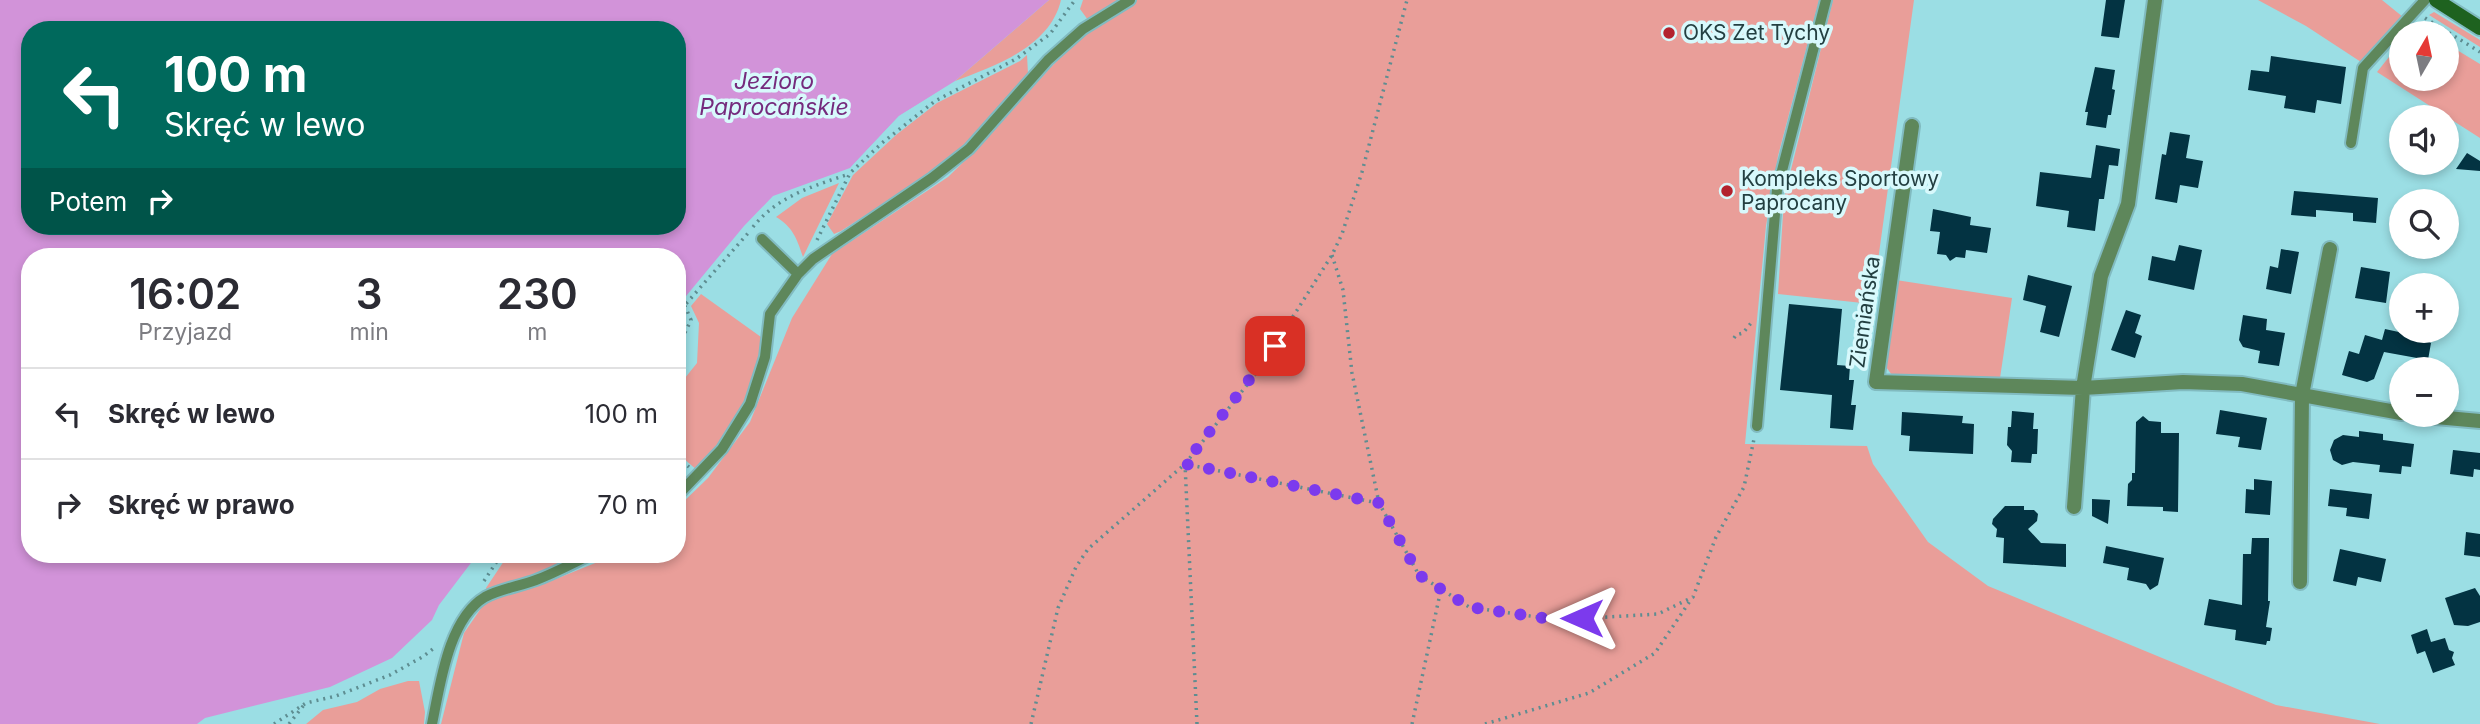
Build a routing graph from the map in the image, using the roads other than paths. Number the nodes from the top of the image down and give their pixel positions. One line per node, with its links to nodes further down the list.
1 (1130, 0): 11 (lane)
2 (1826, 0): 17 (lane)
3 (2155, 0): 12 (street)
4 (2425, 0): 8 (lane)
5 (2436, 0): 6 (street)
6 (2480, 29)
7 (1912, 126): 12 (street, Ziemiańska)
8 (2351, 143)
9 (762, 239): 11 (lane)
10 (2330, 249): 13 (street)
11 (798, 274): 18 (lane)
12 (2082, 388): 13 (street, Ziemiańska); 19 (street)
13 (2302, 395): 14 (street, Ziemiańska); 21 (street)
14 (2389, 411)
15 (2459, 419): 16 (street)
16 (2480, 421)
17 (1756, 426)
18 (686, 487)
19 (2074, 507)
20 (573, 563): 22 (lane)
21 (2300, 582)
22 (432, 724)

